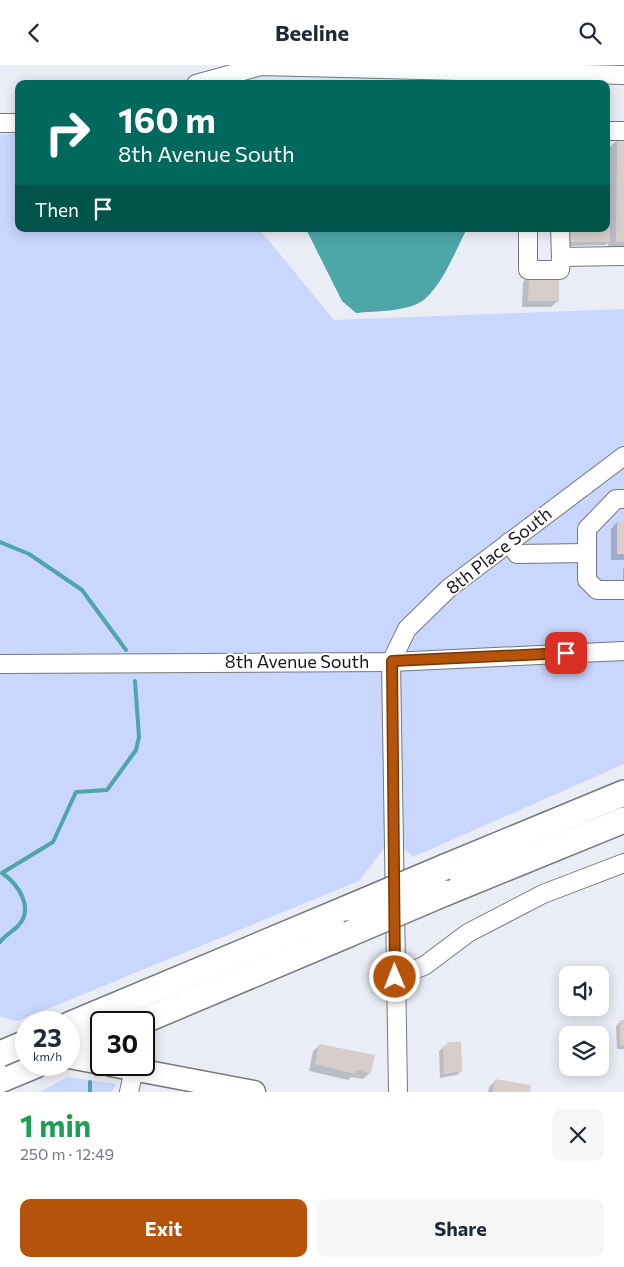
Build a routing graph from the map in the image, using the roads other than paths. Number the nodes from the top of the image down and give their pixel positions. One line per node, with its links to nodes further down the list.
1 (624, 75): 2 (street)
2 (211, 80)
3 (0, 123): 4 (street)
4 (15, 123)
5 (610, 131): 6 (street)
6 (624, 131)
7 (528, 232): 10 (street)
8 (560, 232): 10 (street)
9 (624, 256): 10 (street)
10 (561, 257)
11 (624, 456): 13 (street, 8th Place South)
12 (624, 499): 14 (street)
13 (509, 542): 14 (street); 17 (street, 8th Place South)
14 (587, 553): 15 (street)
15 (624, 590)
16 (624, 651): 17 (street, 8th Avenue South)
17 (392, 661): 18 (street, 8th Avenue South); 22 (street)
18 (0, 664)
19 (624, 793): 24 (highway, bridge)
20 (624, 820): 23 (highway, bridge)
21 (624, 863): 22 (street)
22 (395, 977): 35 (street)
23 (155, 1016)
24 (80, 1020)
25 (0, 1045): 27 (main road)
26 (15, 1048): 28 (highway, bridge)
27 (15, 1048)
28 (0, 1054)
29 (155, 1073): 34 (main road)
30 (15, 1074): 32 (highway)
31 (132, 1076): 33 (street)
32 (0, 1080)
33 (129, 1092)
34 (254, 1092)
35 (398, 1092)

